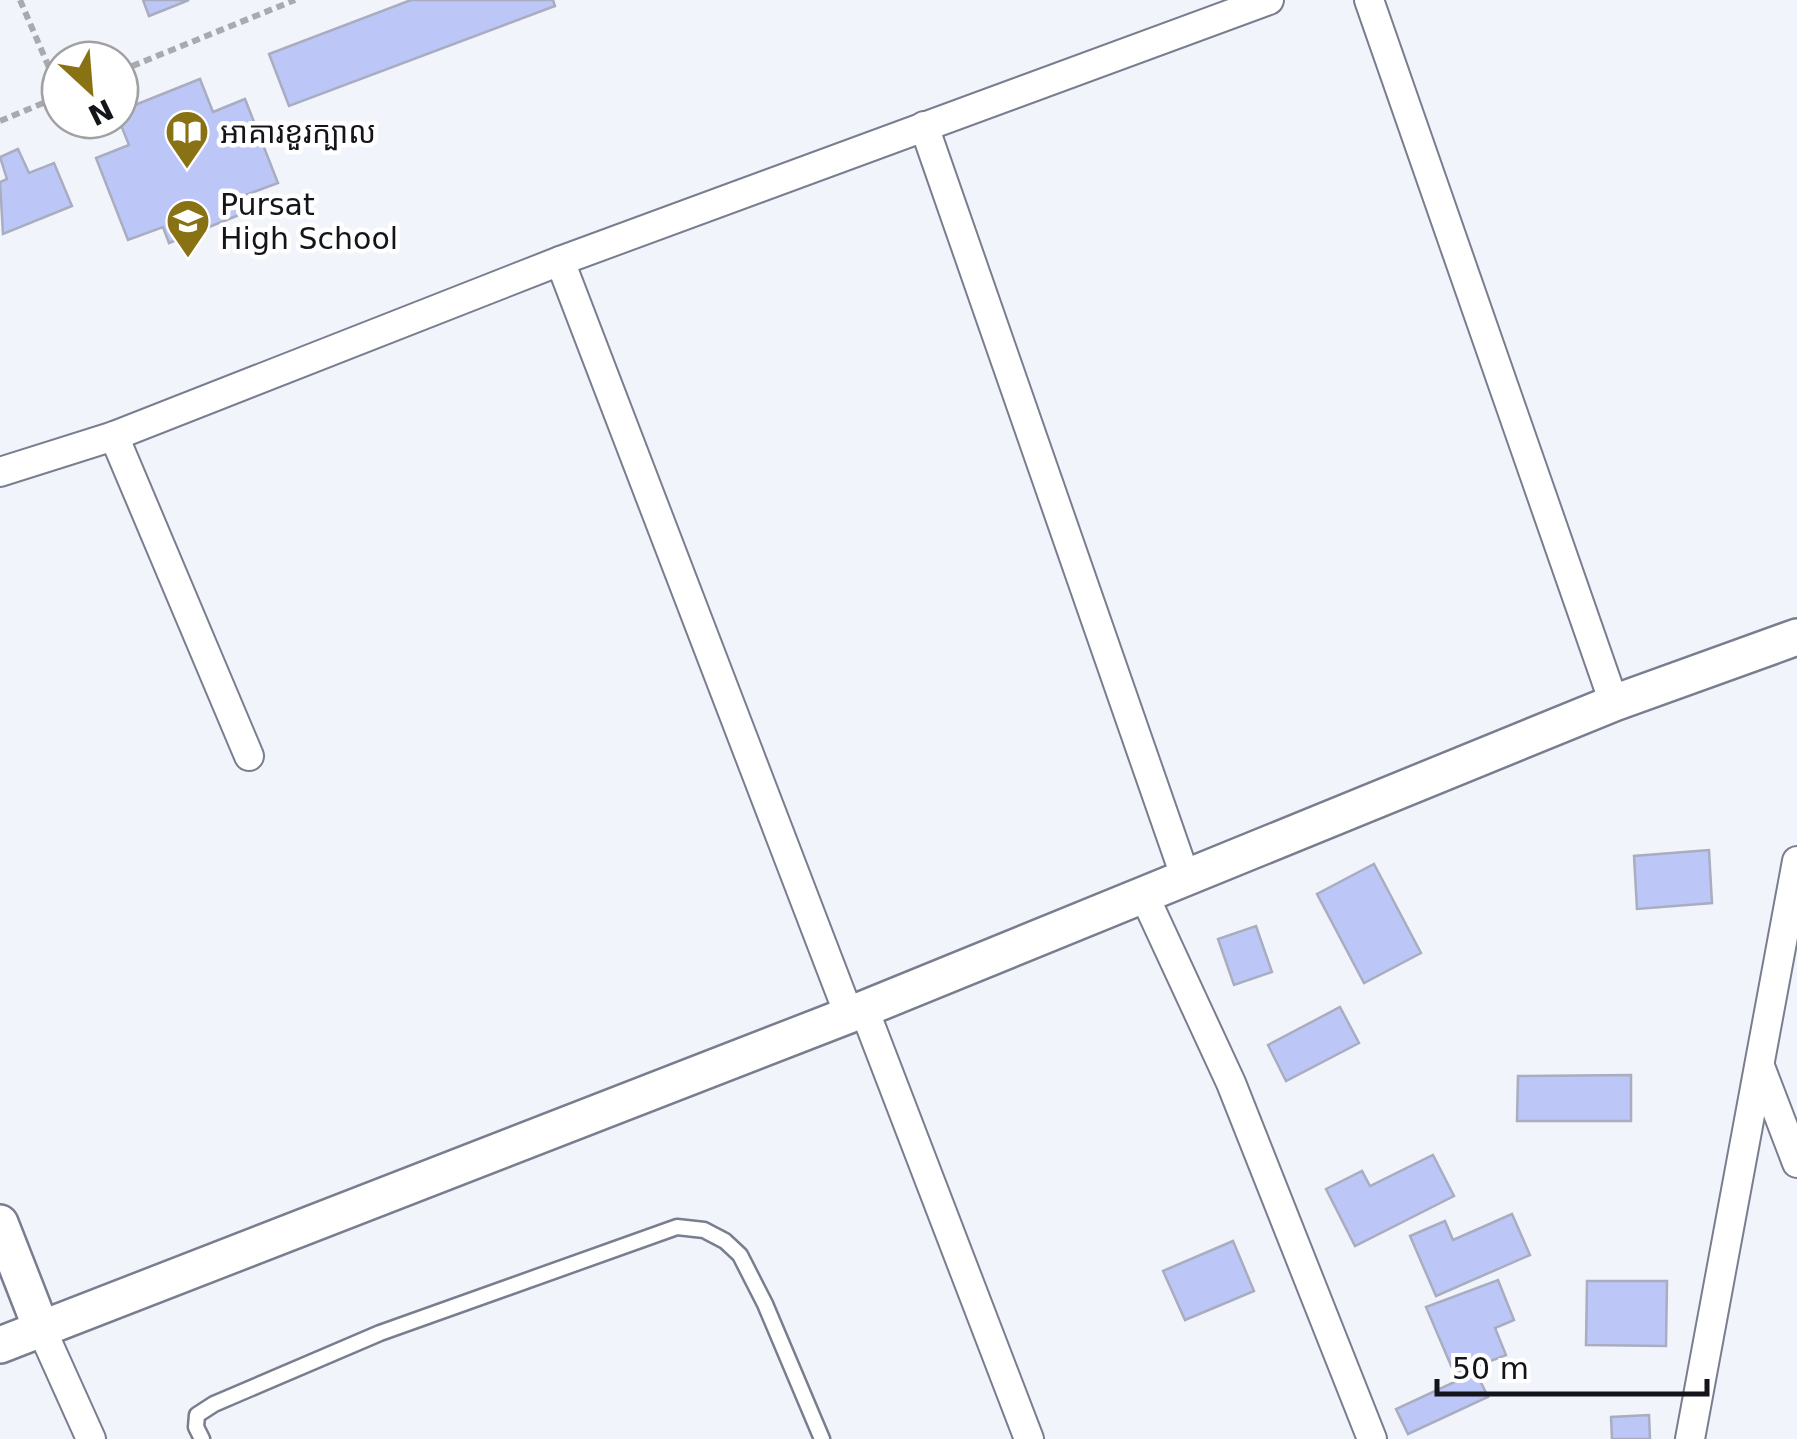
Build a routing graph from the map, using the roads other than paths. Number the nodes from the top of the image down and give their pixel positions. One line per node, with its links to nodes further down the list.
1 (1269, 0): 3 (street)
2 (1369, 0): 8 (street)
3 (924, 126): 4 (street); 11 (street)
4 (560, 261): 5 (street); 13 (street)
5 (114, 436): 6 (street); 9 (street)
6 (0, 472)
7 (1797, 637): 8 (street)
8 (1614, 703): 11 (street)
9 (249, 756)
10 (1797, 860): 14 (street)
11 (1185, 876): 12 (street)
12 (1144, 893): 13 (street); 23 (street)
13 (856, 1012): 17 (street); 22 (street)
14 (1761, 1068): 15 (street); 24 (street)
15 (1797, 1163)
16 (0, 1223): 17 (street)
17 (41, 1328): 18 (street); 19 (street)
18 (0, 1344)
19 (91, 1439)
20 (202, 1439): 21 (lane)
21 (822, 1439)
22 (1029, 1439)
23 (1372, 1439)
24 (1690, 1439)

